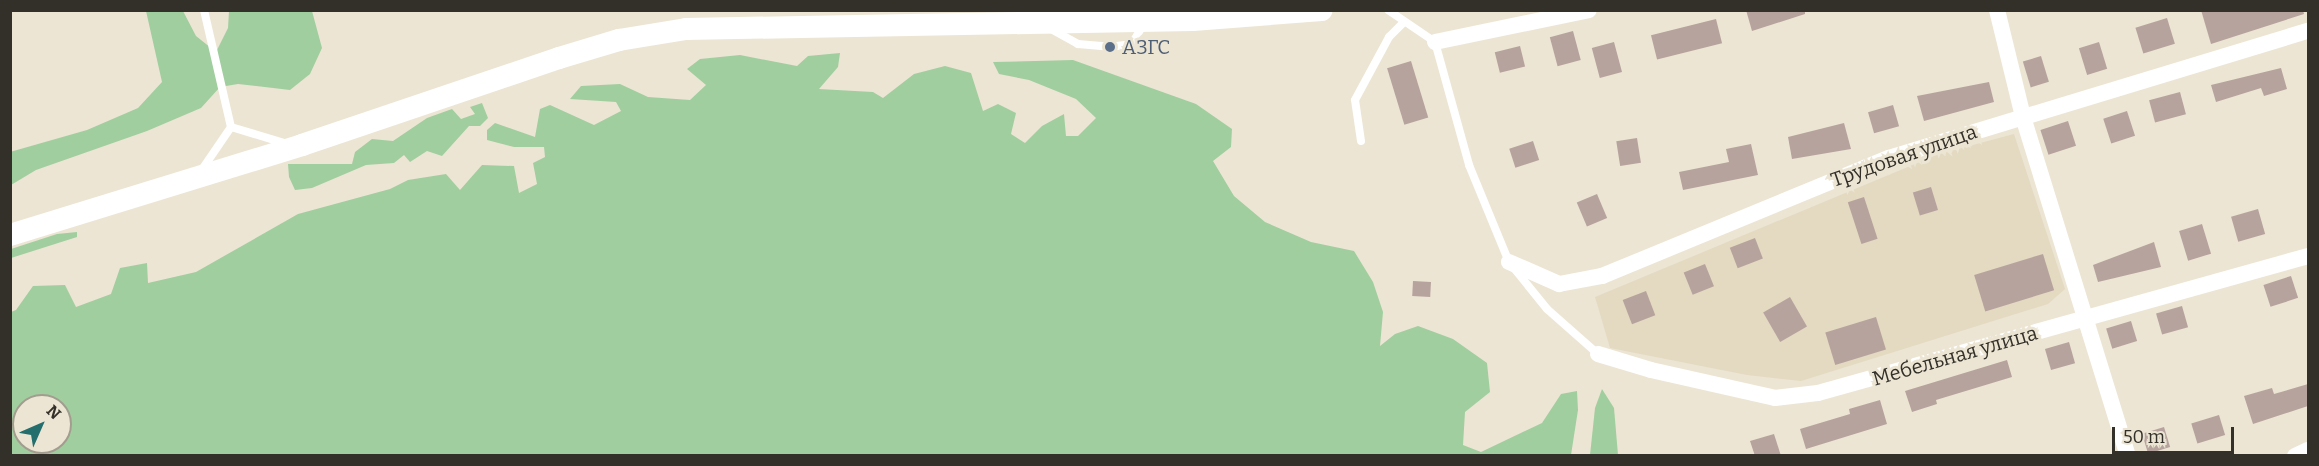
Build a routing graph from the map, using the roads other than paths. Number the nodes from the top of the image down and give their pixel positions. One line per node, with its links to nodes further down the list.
1 (204, 10): 10 (lane)
2 (1322, 10): 12 (main road)
3 (1388, 10): 6 (lane)
4 (1589, 10): 8 (street)
5 (1997, 10): 9 (street)
6 (1403, 23): 8 (lane); 11 (lane)
7 (2308, 31): 9 (street, Трудовая улица)
8 (1435, 42): 16 (lane)
9 (2023, 117): 16 (street, Трудовая улица); 17 (street)
10 (231, 127): 12 (lane); 13 (lane)
11 (1360, 141)
12 (302, 145): 13 (main road)
13 (195, 179): 14 (main road)
14 (10, 235)
15 (2308, 256): 17 (street, Мебельная улица)
16 (1509, 262): 18 (lane)
17 (2083, 318): 18 (street, Мебельная улица); 20 (street)
18 (1598, 354)
19 (2308, 450): 21 (street)
20 (2128, 456)
21 (2295, 456)

